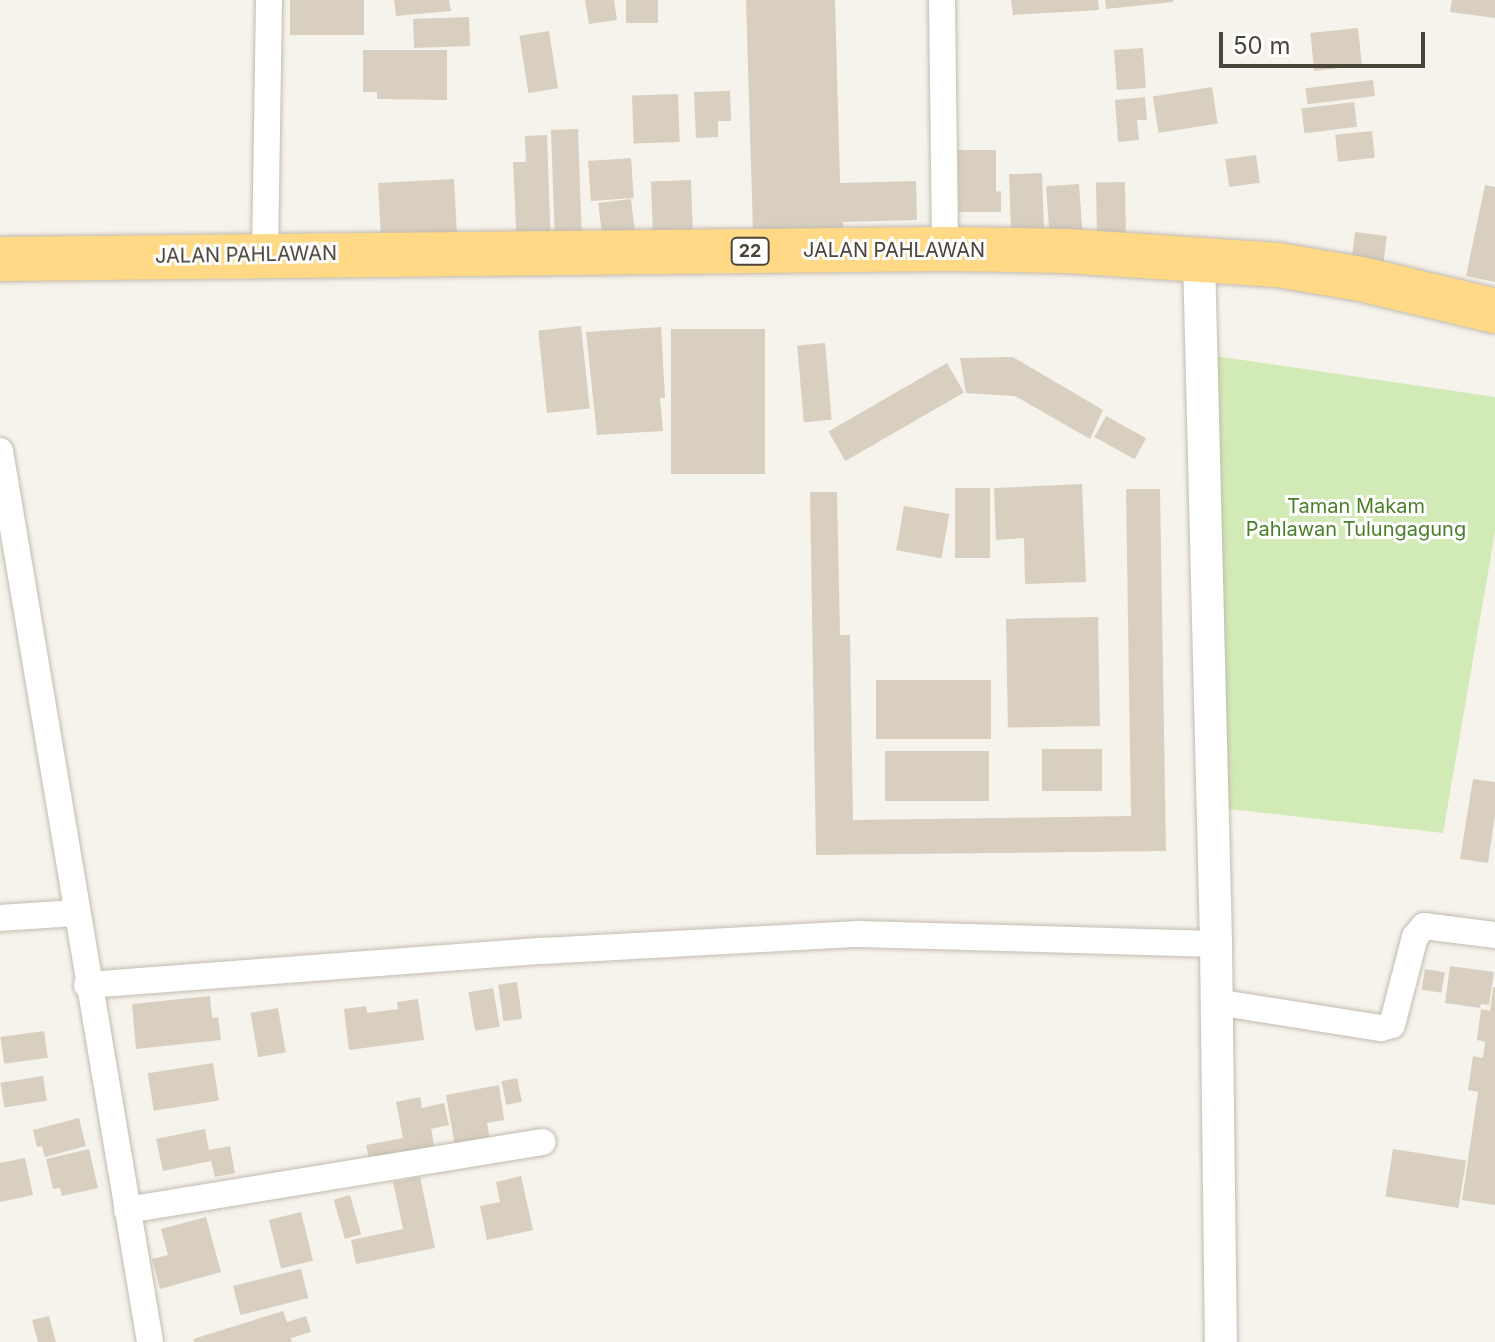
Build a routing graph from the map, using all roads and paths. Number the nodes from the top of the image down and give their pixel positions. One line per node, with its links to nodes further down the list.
1 (269, 0): 4 (street)
2 (942, 0): 3 (street)
3 (945, 249): 4 (highway, JALAN PAHLAWAN / 22); 5 (highway, JALAN PAHLAWAN / 22)
4 (265, 255): 6 (highway, JALAN PAHLAWAN / 22)
5 (1199, 257): 7 (highway, JALAN PAHLAWAN / 22); 12 (street)
6 (0, 259)
7 (1495, 311)
8 (0, 451): 9 (street)
9 (75, 913): 10 (street); 13 (street)
10 (0, 918)
11 (1495, 935): 14 (street)
12 (1216, 944): 13 (street); 14 (street)
13 (87, 985): 16 (street)
14 (1216, 1002): 18 (street)
15 (542, 1142): 16 (street)
16 (127, 1210): 17 (street)
17 (150, 1342)
18 (1221, 1342)

